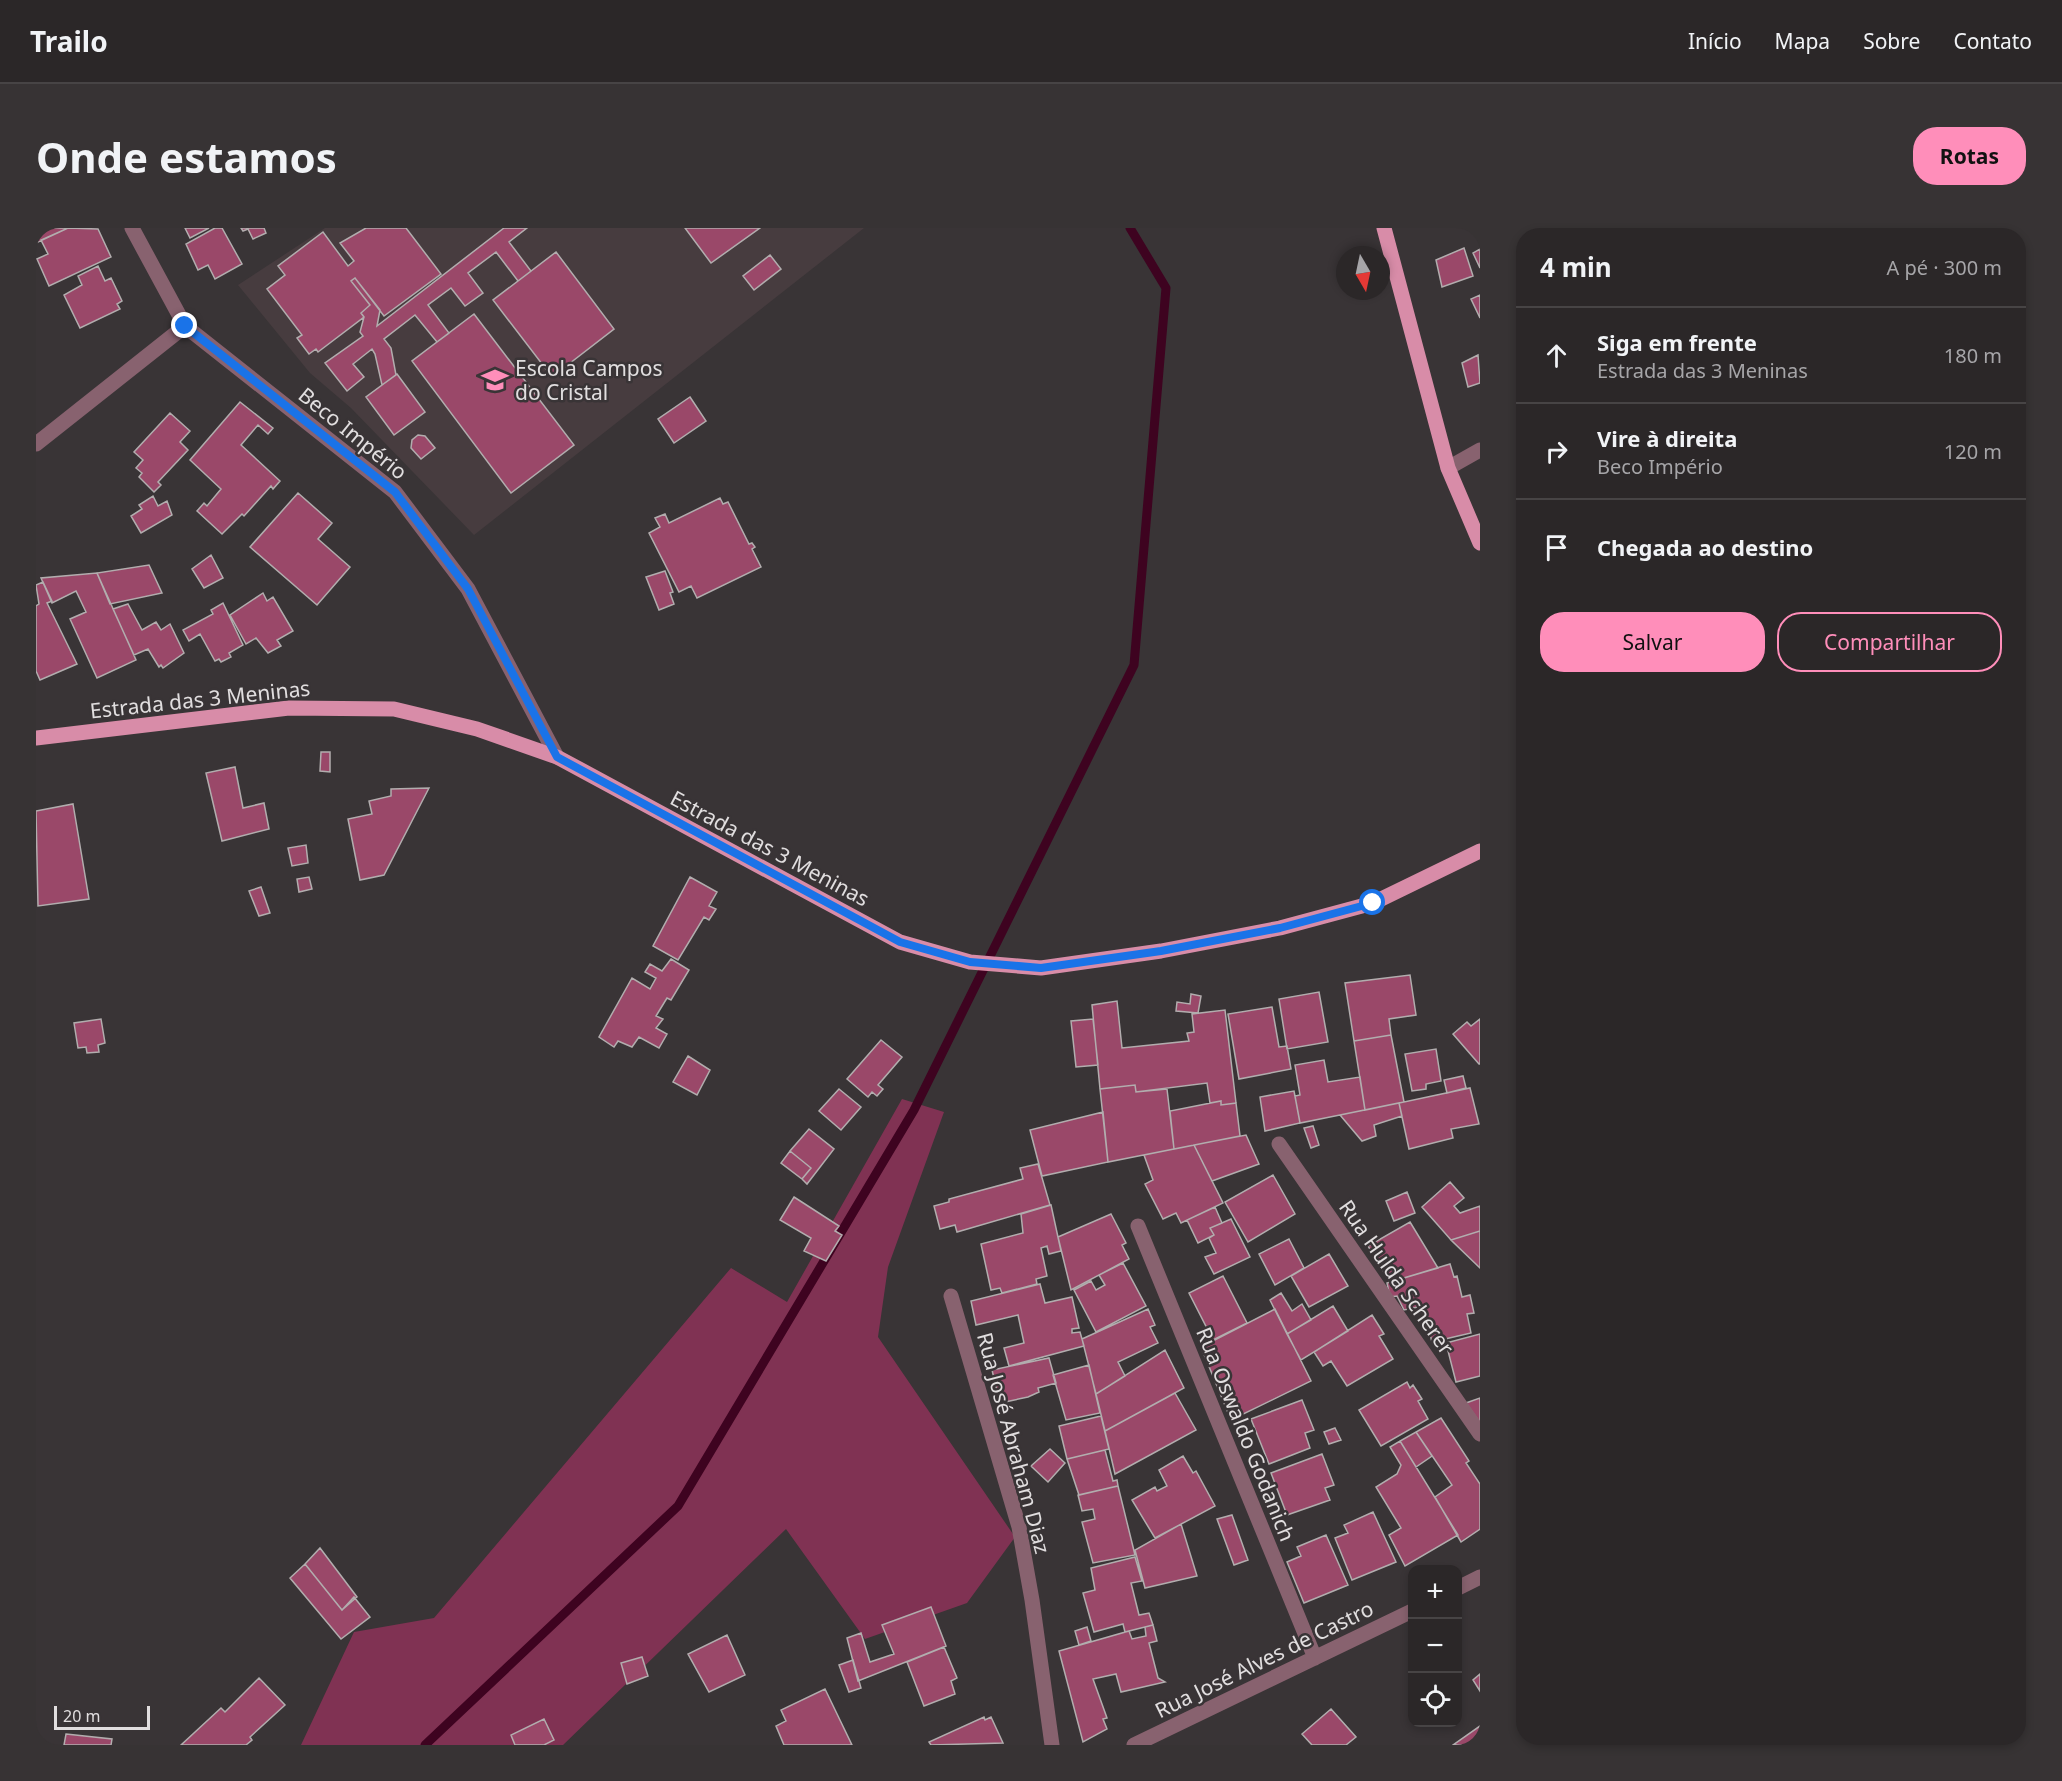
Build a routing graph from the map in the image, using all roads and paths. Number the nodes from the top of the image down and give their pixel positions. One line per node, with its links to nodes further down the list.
1 (132, 228): 3 (street, Beco Império)
2 (1384, 228): 6 (main road)
3 (185, 326): 4 (street); 9 (street, Beco Império)
4 (36, 444)
5 (1480, 450): 6 (street)
6 (1448, 468): 7 (main road)
7 (1480, 543)
8 (36, 738): 9 (main road, Estrada das 3 Meninas)
9 (557, 757): 10 (main road, Estrada das 3 Meninas)
10 (1480, 850)
11 (1279, 1144): 14 (street, Rua Hulda Scherer)
12 (1138, 1226): 18 (street, Rua Oswaldo Godanich)
13 (951, 1296): 19 (street, Rua José Abraham Diaz)
14 (1480, 1434)
15 (1480, 1577): 16 (street)
16 (1462, 1586)
17 (1408, 1613): 18 (street, Rua José Alves de Castro)
18 (1316, 1658): 20 (street, Rua José Alves de Castro)
19 (1052, 1745)
20 (1134, 1745)

